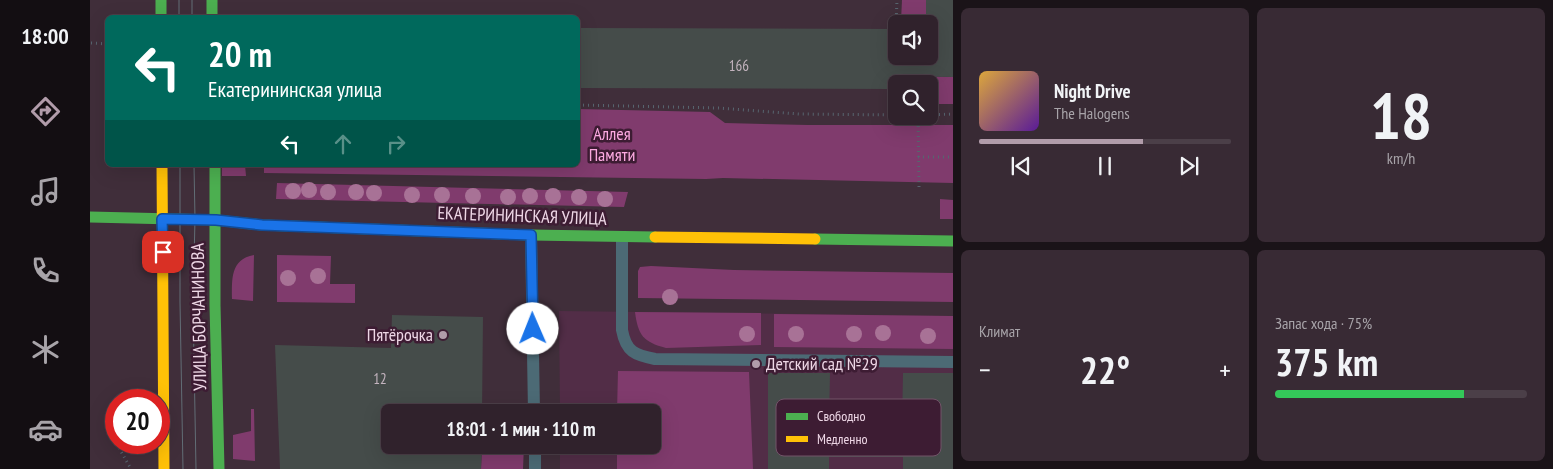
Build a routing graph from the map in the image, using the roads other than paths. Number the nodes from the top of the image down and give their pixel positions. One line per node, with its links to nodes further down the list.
1 (161, 0): 3 (main road)
2 (212, 0): 4 (main road)
3 (161, 15)
4 (212, 15)
5 (162, 167): 8 (main road, УЛИЦА БОРЧАНИНОВА)
6 (215, 167): 9 (main road, УЛИЦА БОРЧАНИНОВА)
7 (90, 217): 8 (main road, ЕКАТЕРИНИНСКАЯ УЛИЦА)
8 (162, 219): 9 (main road, ЕКАТЕРИНИНСКАЯ УЛИЦА); 16 (main road, УЛИЦА БОРЧАНИНОВА)
9 (216, 220): 10 (main road, ЕКАТЕРИНИНСКАЯ УЛИЦА); 17 (main road, УЛИЦА БОРЧАНИНОВА)
10 (531, 235): 11 (main road, ЕКАТЕРИНИНСКАЯ УЛИЦА); 14 (lane)
11 (622, 237): 12 (main road, ЕКАТЕРИНИНСКАЯ УЛИЦА); 13 (lane)
12 (953, 241)
13 (953, 362)
14 (534, 404)
15 (535, 454): 18 (lane)
16 (164, 469)
17 (219, 469)
18 (535, 469)

